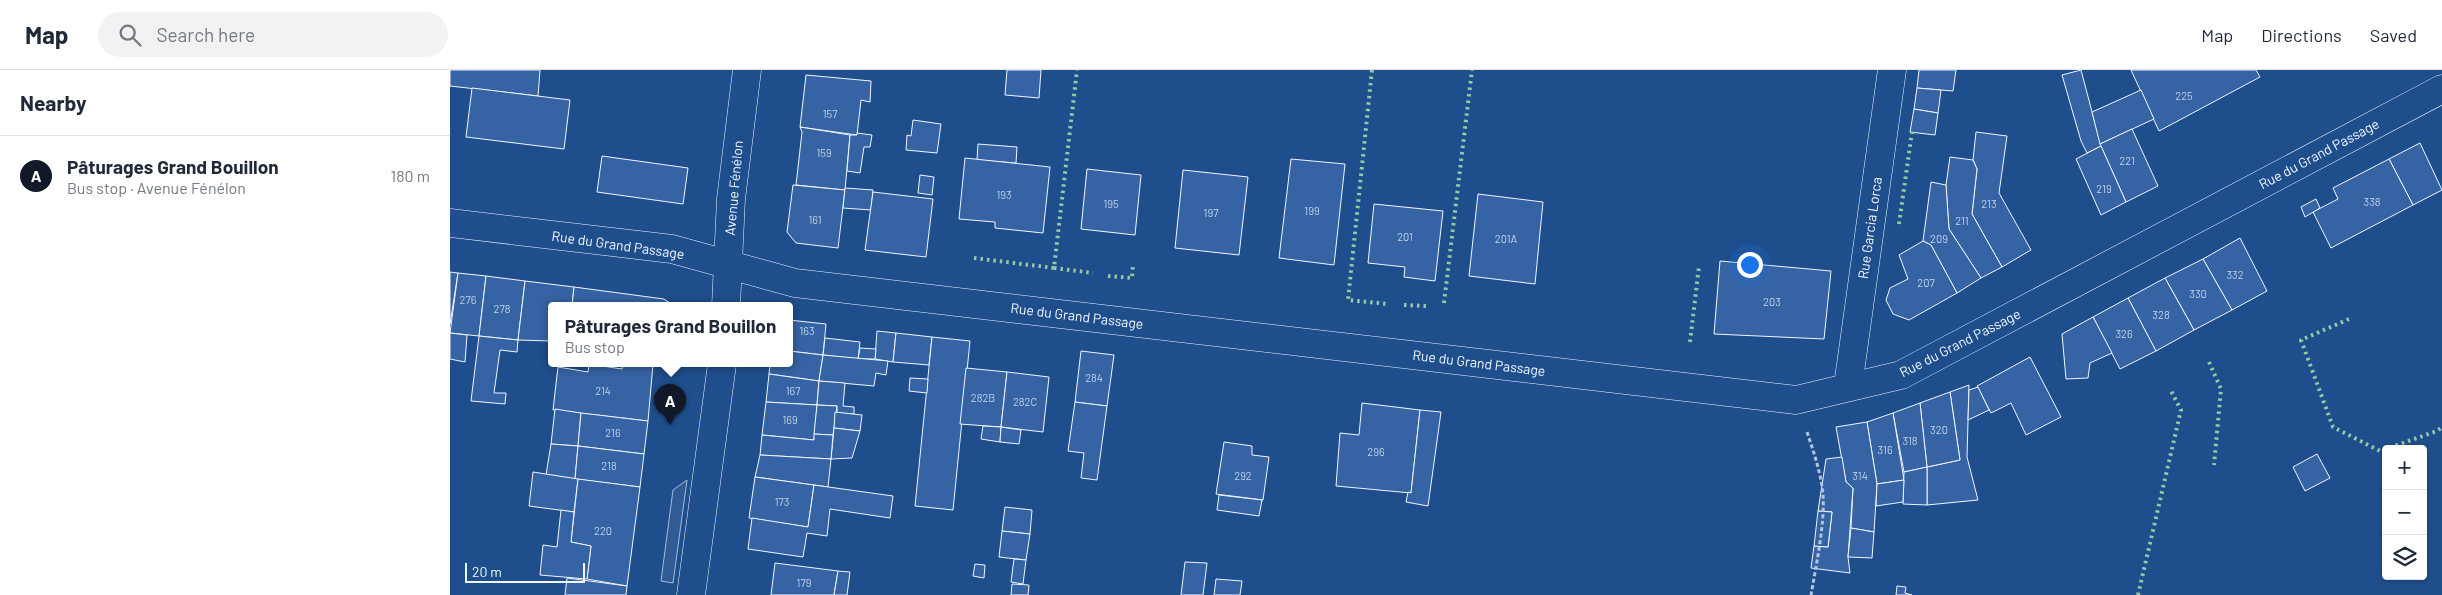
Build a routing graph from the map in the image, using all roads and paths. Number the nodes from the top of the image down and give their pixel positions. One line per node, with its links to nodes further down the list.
1 (747, 70): 5 (street, Avenue Fénélon)
2 (1892, 70): 8 (street, Rue Garcia Lorca)
3 (2442, 89): 8 (street, Rue du Grand Passage)
4 (450, 223): 5 (street, Rue du Grand Passage)
5 (728, 266): 6 (street, Avenue Fénélon); 9 (street, Rue du Grand Passage)
6 (726, 302)
7 (722, 367): 10 (street)
8 (1848, 386): 9 (street, Rue du Grand Passage)
9 (1796, 400): 11 (path)
10 (691, 595)
11 (1811, 595)

